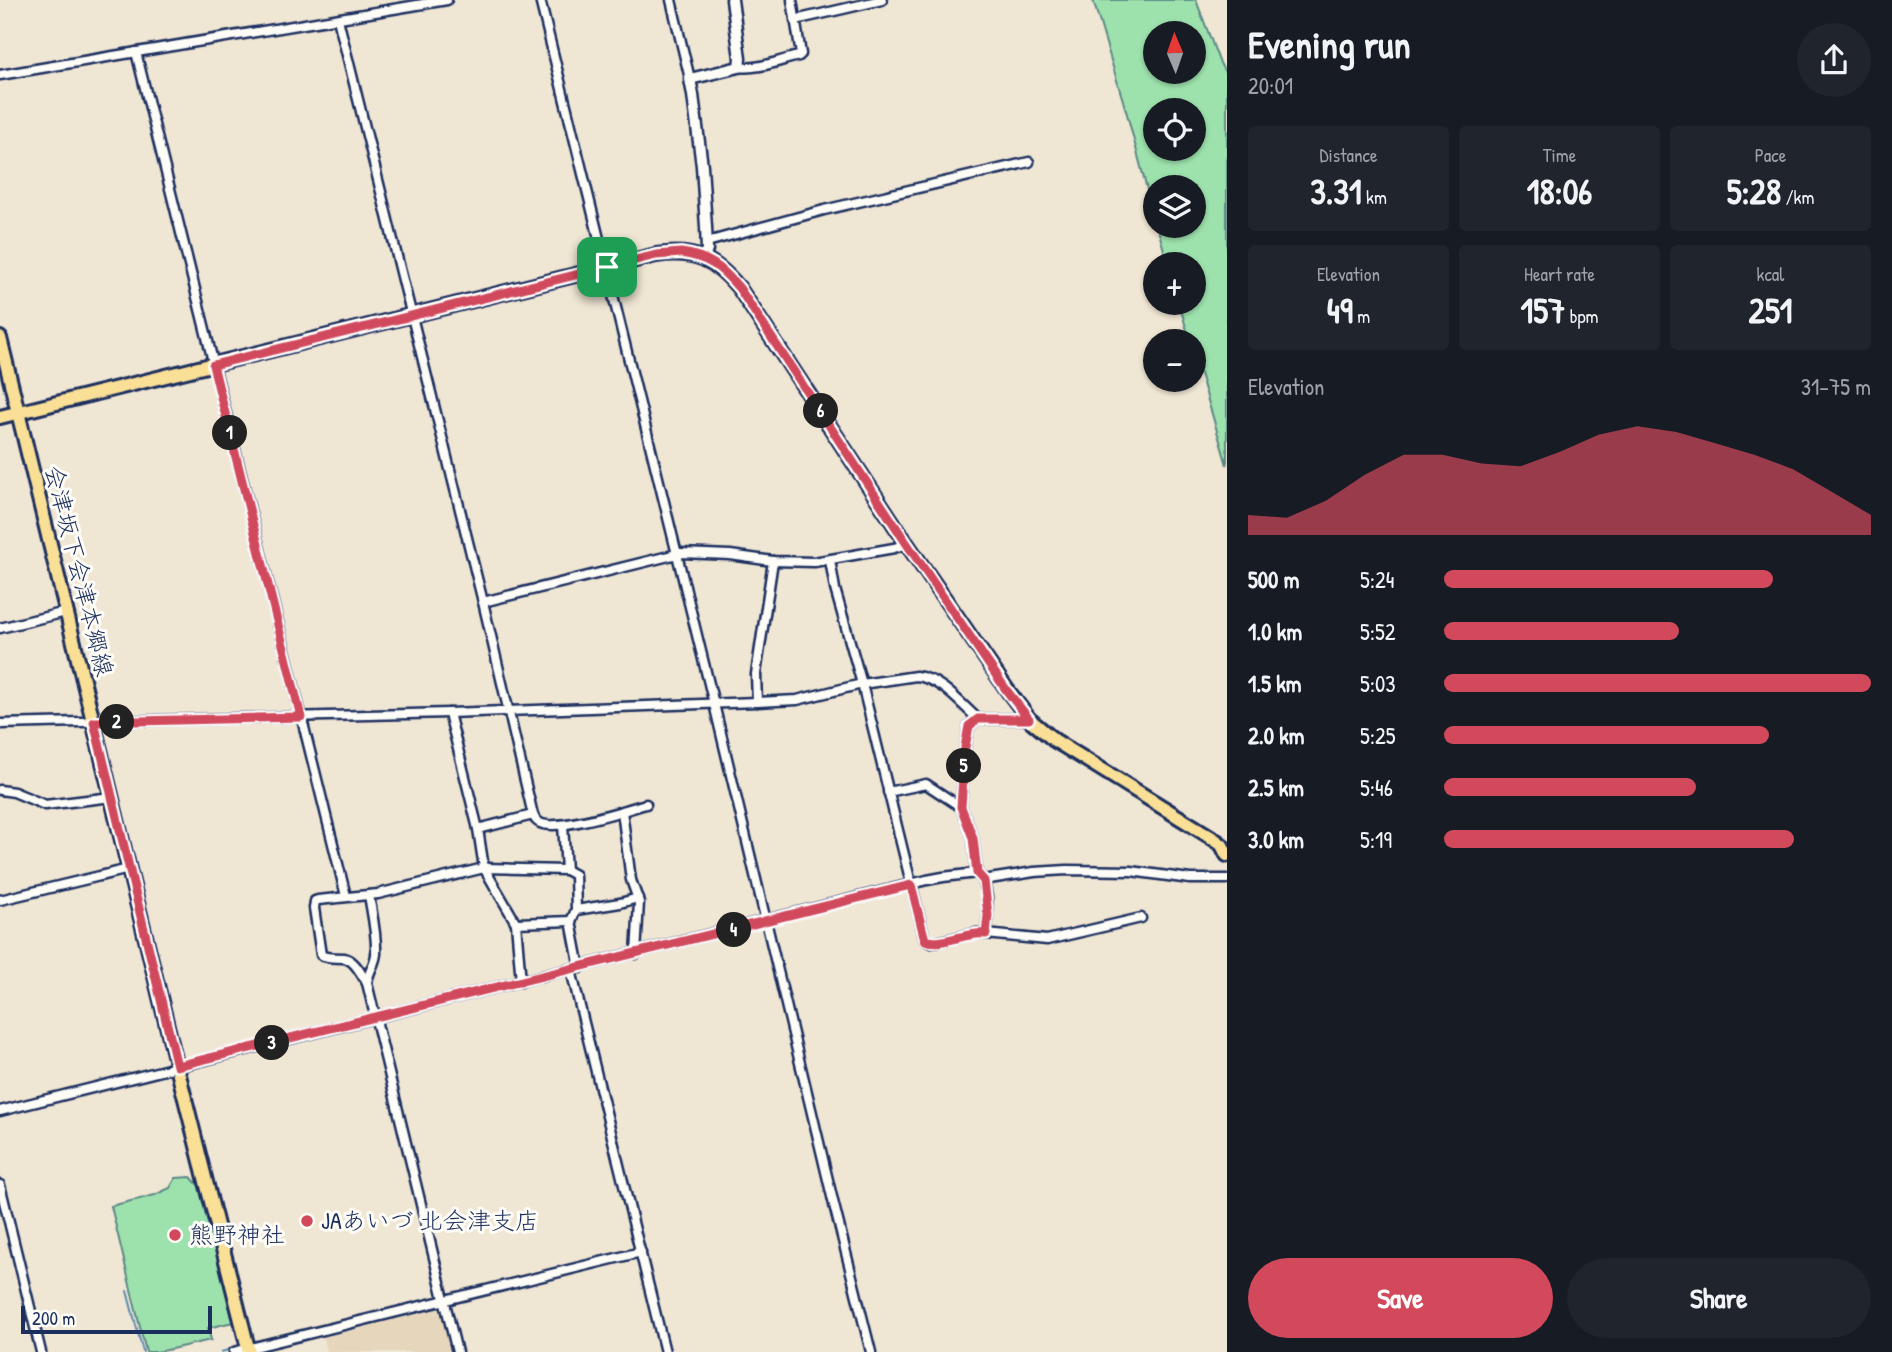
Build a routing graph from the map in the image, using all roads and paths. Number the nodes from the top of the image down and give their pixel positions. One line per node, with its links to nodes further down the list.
1 (447, 0): 7 (street)
2 (540, 0): 16 (street)
3 (671, 0): 12 (street)
4 (732, 0): 10 (street)
5 (792, 0): 8 (street)
6 (882, 0): 8 (street)
7 (338, 19): 9 (street); 17 (street)
8 (795, 20): 10 (street)
9 (136, 52): 11 (street); 19 (street)
10 (739, 67): 12 (street)
11 (0, 75)
12 (690, 79): 14 (street)
13 (1029, 162): 14 (street)
14 (707, 242): 15 (street)
15 (703, 257): 16 (main road); 22 (main road)
16 (607, 267): 17 (main road); 23 (street)
17 (412, 315): 19 (main road); 26 (street)
18 (0, 338): 20 (main road, 会津坂下会津本郷線)
19 (213, 365): 20 (main road); 34 (street)
20 (18, 412): 21 (main road); 27 (main road, 会津坂下会津本郷線)
21 (0, 417)
22 (907, 544): 24 (street); 36 (main road)
23 (676, 554): 25 (street); 26 (street); 31 (street)
24 (830, 560): 25 (street); 29 (street)
25 (773, 561): 30 (street)
26 (483, 602): 32 (street)
27 (66, 612): 28 (street); 37 (main road, 会津坂下会津本郷線)
28 (0, 628)
29 (862, 684): 30 (street); 35 (street); 40 (street)
30 (757, 702): 31 (street)
31 (714, 704): 32 (street); 62 (street)
32 (508, 710): 33 (street); 45 (street)
33 (449, 713): 34 (street); 47 (street)
34 (301, 717): 37 (street); 56 (street)
35 (978, 719): 36 (street); 43 (street)
36 (1029, 719): 48 (main road)
37 (94, 722): 38 (street); 41 (main road, 会津坂下会津本郷線)
38 (0, 724)
39 (0, 790): 41 (street)
40 (888, 792): 43 (street); 54 (street)
41 (112, 797): 50 (main road, 会津坂下会津本郷線)
42 (646, 804): 44 (street)
43 (961, 807): 52 (street)
44 (622, 811): 46 (street); 57 (street)
45 (533, 815): 46 (street); 47 (street)
46 (563, 825): 51 (street)
47 (478, 829): 49 (street)
48 (1225, 849)
49 (484, 868): 51 (street); 55 (street); 63 (street)
50 (129, 869): 58 (street); 70 (main road, 会津坂下会津本郷線)
51 (566, 870): 59 (street)
52 (980, 876): 53 (street); 54 (street); 64 (street)
53 (1227, 879)
54 (911, 885): 62 (street); 64 (street)
55 (369, 895): 56 (street); 68 (street)
56 (346, 896): 68 (street)
57 (638, 898): 59 (street); 65 (street)
58 (0, 900)
59 (576, 910): 61 (street)
60 (1142, 918): 64 (street)
61 (571, 922): 63 (street); 66 (street)
62 (767, 922): 65 (street); 80 (street)
63 (516, 923): 67 (street)
64 (986, 934)
65 (636, 954): 66 (street)
66 (576, 969): 67 (street); 73 (street)
67 (522, 982): 69 (street)
68 (367, 983): 69 (street)
69 (375, 1018): 70 (street); 74 (street)
70 (177, 1066): 71 (street); 75 (main road, 会津坂下会津本郷線)
71 (0, 1111)
72 (0, 1185): 76 (street)
73 (641, 1252): 74 (street); 79 (street)
74 (445, 1301): 75 (street); 78 (street)
75 (249, 1350): 77 (street)
76 (41, 1352)
77 (234, 1352)
78 (457, 1352)
79 (665, 1352)
80 (871, 1352)

